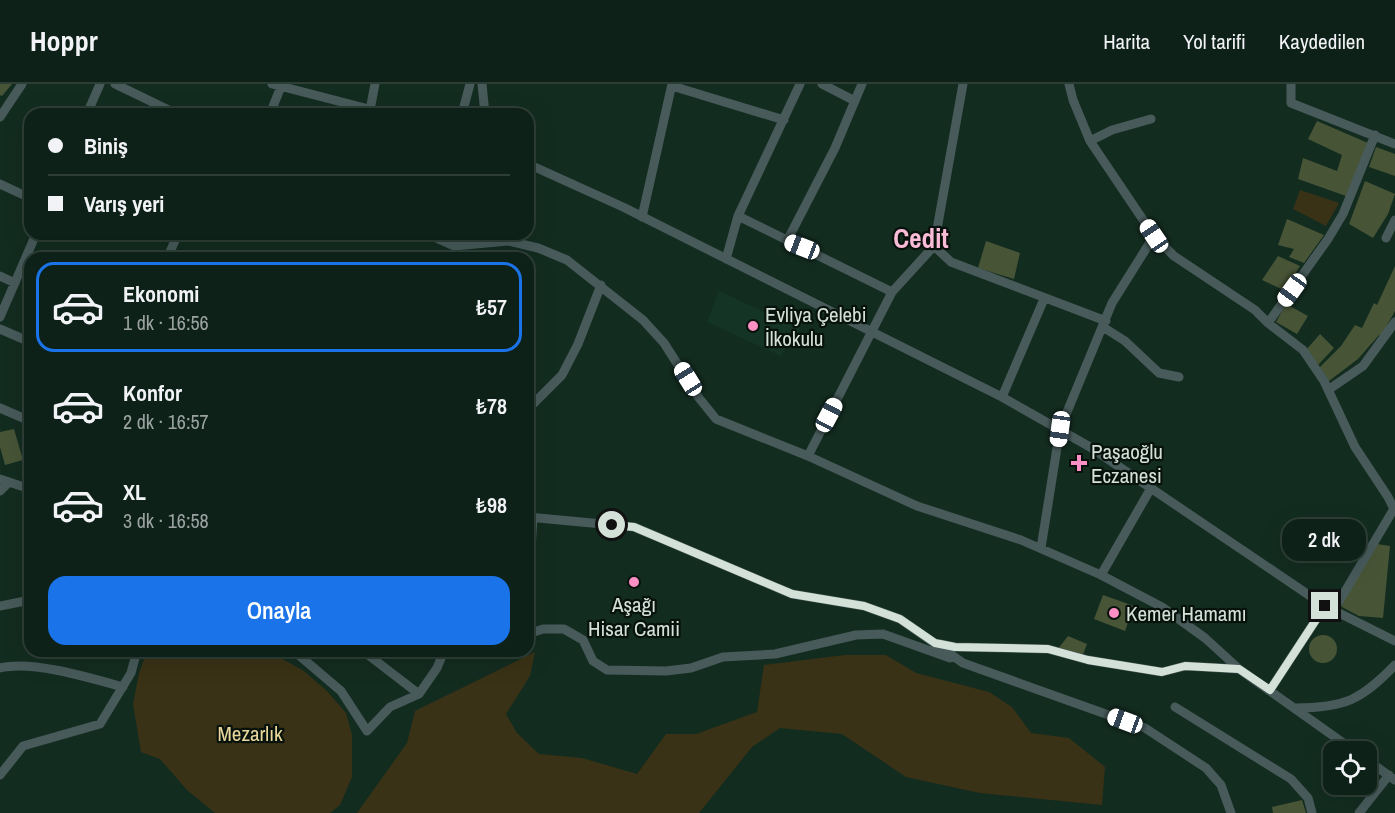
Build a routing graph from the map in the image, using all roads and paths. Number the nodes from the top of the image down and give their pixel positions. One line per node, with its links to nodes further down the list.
1 (22, 84): 23 (street)
2 (100, 84): 16 (street)
3 (115, 84): 17 (street)
4 (375, 84): 20 (street)
5 (470, 84): 21 (street)
6 (482, 84): 22 (street)
7 (800, 84): 25 (street)
8 (822, 84): 15 (street)
9 (862, 84): 15 (street)
10 (963, 84): 43 (street)
11 (1069, 84): 27 (street)
12 (1291, 84): 26 (street)
13 (278, 85): 18 (street); 19 (street)
14 (672, 85): 25 (street); 32 (street)
15 (855, 101): 41 (street)
16 (90, 108)
17 (165, 108)
18 (272, 108)
19 (363, 108)
20 (370, 108)
21 (464, 108)
22 (484, 108)
23 (0, 117)
24 (1151, 119): 27 (street)
25 (784, 120): 33 (street)
26 (1375, 135): 28 (street); 54 (street)
27 (1090, 141): 35 (street)
28 (1395, 144)
29 (534, 167): 32 (street)
30 (0, 184): 31 (street)
31 (24, 195)
32 (642, 216): 45 (street)
33 (738, 216): 41 (street); 45 (street)
34 (1395, 220): 36 (street)
35 (1154, 236): 54 (street); 55 (street)
36 (1386, 238)
37 (440, 240): 42 (street)
38 (452, 240): 42 (street)
39 (489, 240): 42 (street)
40 (515, 240): 49 (street)
41 (787, 241): 50 (street)
42 (454, 246): 44 (street)
43 (934, 246): 50 (street); 51 (street)
44 (458, 252)
45 (726, 259): 57 (street)
46 (24, 266): 48 (street)
47 (0, 276): 48 (street)
48 (15, 283): 52 (street)
49 (601, 285): 62 (street); 66 (street)
50 (892, 291): 57 (street)
51 (1044, 299): 55 (street); 61 (street)
52 (0, 317)
53 (1395, 322): 60 (street)
54 (1268, 323): 60 (street)
55 (1104, 324): 59 (street); 65 (street)
56 (0, 329): 58 (street)
57 (872, 333): 61 (street); 66 (street)
58 (24, 339)
59 (1179, 377)
60 (1328, 390): 71 (street)
61 (1002, 397): 65 (street)
62 (534, 403)
63 (0, 408): 64 (street)
64 (24, 418)
65 (1060, 429): 69 (street); 73 (street)
66 (808, 456): 73 (street)
67 (4, 480): 68 (street); 70 (street)
68 (24, 487)
69 (1151, 488): 74 (street); 77 (street)
70 (0, 491)
71 (1395, 509): 78 (street)
72 (534, 518): 81 (street)
73 (1041, 548): 74 (street)
74 (1101, 575): 89 (street)
75 (24, 601): 76 (street)
76 (0, 606)
77 (1325, 606): 78 (street); 91 (street)
78 (1334, 610): 80 (street)
79 (534, 632): 86 (street)
80 (1395, 640)
81 (935, 643): 86 (street); 89 (street)
82 (135, 657): 90 (street)
83 (301, 657): 92 (street)
84 (371, 657): 92 (street)
85 (442, 657): 92 (street)
86 (963, 663): 99 (street)
87 (1395, 665): 94 (street)
88 (0, 668): 90 (street)
89 (1239, 669): 91 (street)
90 (123, 687): 97 (street)
91 (1270, 690): 94 (street)
92 (419, 694)
93 (1175, 707): 100 (street)
94 (1294, 708): 95 (street)
95 (1340, 741)
96 (1377, 767): 98 (street)
97 (0, 774)
98 (1392, 778): 101 (street)
99 (1231, 813)
100 (1312, 813)
101 (1359, 813)

